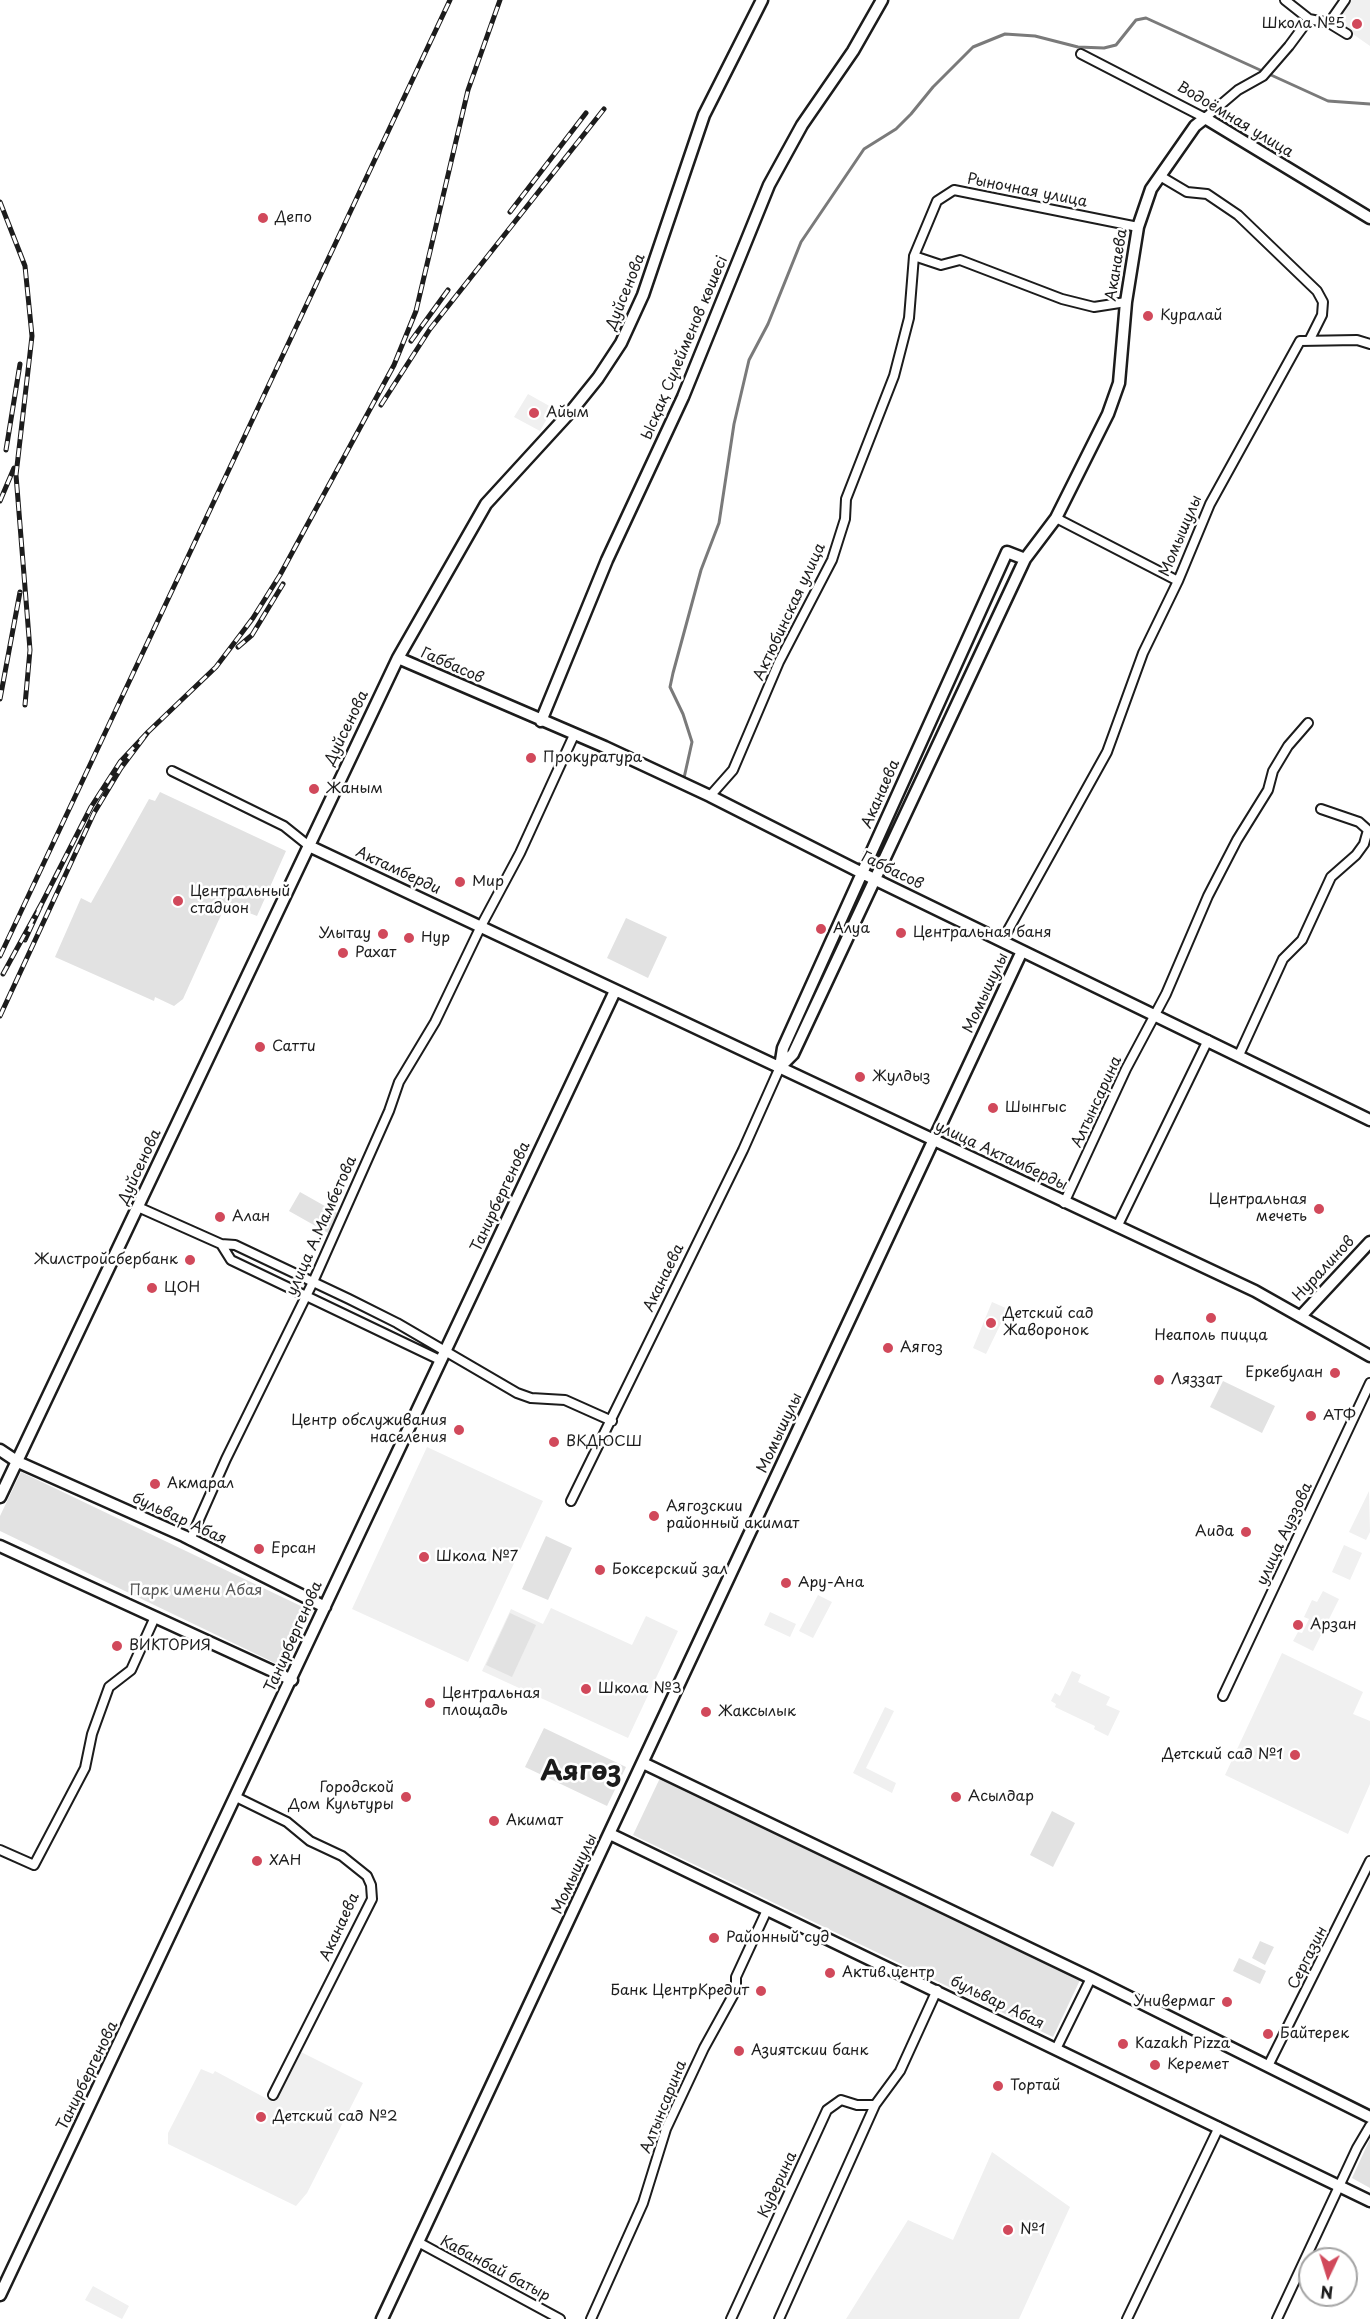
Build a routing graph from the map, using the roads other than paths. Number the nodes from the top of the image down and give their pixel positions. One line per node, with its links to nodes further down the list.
1 (762, 0): 20 (main road, Дуйсенова)
2 (882, 0): 21 (main road, Ысқақ Сүлейменов көшесі)
3 (1285, 0): 5 (street)
4 (1345, 0): 6 (street)
5 (1309, 19): 6 (street); 9 (street, Аканаева)
6 (1329, 23): 7 (street)
7 (1347, 34)
8 (1081, 54): 9 (street, Водоёмная улица)
9 (1205, 117): 10 (main road, Аканаева); 11 (main road, Водоёмная улица)
10 (1160, 176): 12 (main road, Аканаева); 15 (street)
11 (1370, 218)
12 (1138, 227): 13 (street, Рыночная улица); 14 (main road, Аканаева)
13 (914, 256): 14 (street); 25 (street, Актюбинская улица)
14 (1126, 302): 17 (main road, Аканаева)
15 (1310, 339): 16 (street); 19 (street, Момышулы)
16 (1370, 344)
17 (1056, 518): 18 (main road, Аканаева); 19 (street)
18 (1025, 560): 28 (main road, Аканаева); 29 (main road, Аканаева)
19 (1178, 581): 31 (street, Момышулы)
20 (398, 658): 21 (main road, Габбасов); 27 (main road, Дуйсенова)
21 (541, 722): 23 (main road, Габбасов)
22 (1308, 723): 34 (street, Алтынсарина)
23 (574, 735): 25 (main road, Габбасов); 30 (street, улица А.Мамбетова)
24 (172, 771): 27 (street, Актамберди)
25 (710, 796): 28 (main road, Габбасов)
26 (1321, 809): 36 (street)
27 (309, 846): 30 (main road, Актамберди); 41 (main road, Дуйсенова)
28 (862, 873): 29 (main road, Габбасов); 37 (main road, Аканаева)
29 (874, 879): 31 (main road, Габбасов); 37 (main road, Аканаева)
30 (481, 926): 33 (main road, Актамберди); 45 (street, улица А.Мамбетова)
31 (1002, 941): 32 (main road, Габбасов)
32 (1022, 951): 34 (main road, Габбасов); 39 (main road, Момышулы)
33 (615, 991): 37 (main road, улица Актамберды); 48 (main road, Танирбергенова)
34 (1155, 1014): 35 (main road, Габбасов); 40 (street, Алтынсарина)
35 (1208, 1040): 36 (main road, Габбасов); 42 (street)
36 (1239, 1055): 38 (main road, Габбасов)
37 (780, 1067): 39 (main road, улица Актамберды); 51 (street, Аканаева)
38 (1370, 1120)
39 (934, 1141): 40 (main road, улица Актамберды); 62 (main road, Момышулы)
40 (1064, 1203): 42 (main road, улица Актамберды)
41 (138, 1207): 44 (street); 53 (main road, Дуйсенова)
42 (1117, 1227): 47 (main road, улица Актамберды)
43 (1370, 1242): 47 (main road, Нуралинов)
44 (221, 1244): 45 (street); 46 (street)
45 (313, 1282): 46 (street, улица А.Мамбетова); 48 (street)
46 (306, 1295): 48 (street); 56 (street, улица А.Мамбетова)
47 (1301, 1316): 49 (main road, улица Актамберды)
48 (442, 1355): 51 (street); 58 (main road, Танирбергенова)
49 (1370, 1356)
50 (1370, 1383): 61 (street, улица Ауэзова)
51 (612, 1421): 55 (street, Аканаева)
52 (0, 1450): 53 (main road)
53 (18, 1462): 54 (main road, Дуйсенова); 56 (main road, бульвар Абая)
54 (0, 1497)
55 (572, 1501)
56 (190, 1540): 58 (main road, бульвар Абая)
57 (0, 1546): 59 (main road)
58 (325, 1607): 60 (main road, Танирбергенова)
59 (155, 1617): 60 (main road); 65 (street)
60 (292, 1680): 63 (main road, Танирбергенова)
61 (1223, 1696)
62 (643, 1762): 64 (main road, Момышулы); 68 (main road)
63 (236, 1797): 72 (street, Аканаева); 80 (main road, Танирбергенова)
64 (610, 1834): 67 (main road, бульвар Абая); 79 (main road, Момышулы)
65 (0, 1850)
66 (1370, 1861): 71 (street, Сергазин)
67 (767, 1910): 69 (main road, бульвар Абая); 83 (street, Алтынсарина)
68 (1091, 1978): 70 (street); 71 (main road)
69 (937, 1990): 70 (main road, бульвар Абая); 73 (street)
70 (1056, 2049): 76 (main road, бульвар Абая)
71 (1268, 2066): 74 (main road)
72 (273, 2095)
73 (875, 2105): 84 (street, Кудерина); 85 (street)
74 (1370, 2117)
75 (1370, 2126): 77 (street)
76 (1219, 2127): 77 (main road, бульвар Абая); 86 (street)
77 (1340, 2187): 78 (main road, бульвар Абая); 87 (street)
78 (1370, 2201)
79 (418, 2242): 81 (main road, Момышулы); 82 (street, Кабанбай батыр)
80 (0, 2295)
81 (382, 2319)
82 (560, 2319)
83 (591, 2319)
84 (731, 2319)
85 (778, 2319)
86 (1127, 2319)
87 (1277, 2319)

